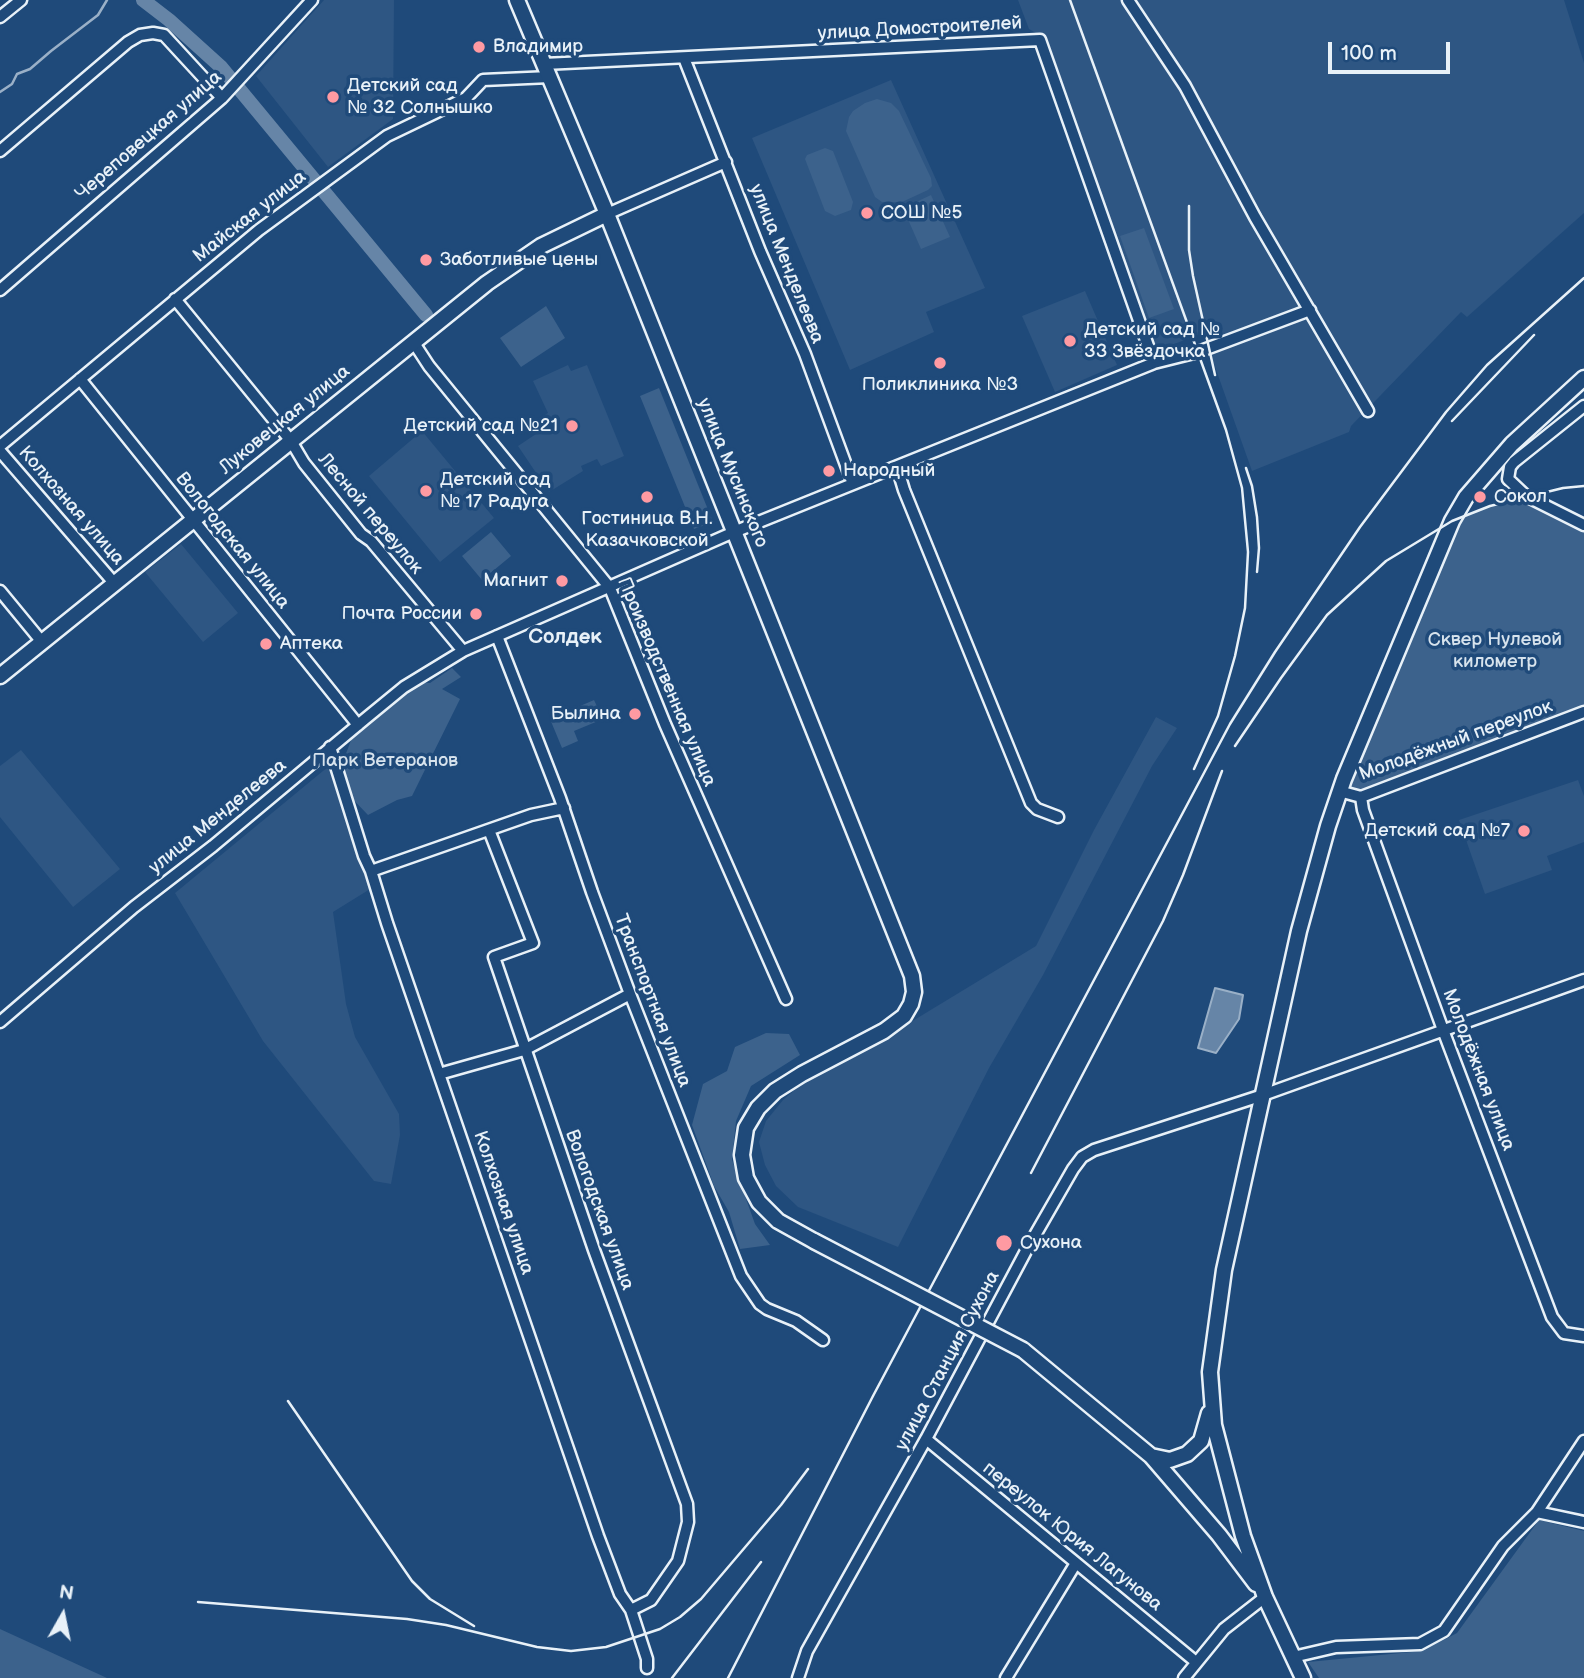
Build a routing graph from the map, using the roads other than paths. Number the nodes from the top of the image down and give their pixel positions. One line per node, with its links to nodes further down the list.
1 (21, 0): 5 (street)
2 (312, 0): 8 (street, Череповецкая улица)
3 (517, 0): 7 (street, улица Мусинского)
4 (1128, 0): 14 (street)
5 (0, 17)
6 (684, 58): 7 (street, улица Домостроителей); 10 (street, улица Менделеева); 16 (street, улица Домостроителей)
7 (547, 71): 11 (street, улица Мусинского); 13 (street, Майская улица)
8 (222, 98): 9 (street); 12 (street, Череповецкая улица)
9 (0, 151)
10 (726, 162): 11 (street); 25 (street, улица Менделеева)
11 (607, 214): 15 (street, Луковецкая улица); 28 (street, улица Мусинского)
12 (0, 289)
13 (176, 299): 18 (street, Майская улица); 21 (street, Лесной переулок)
14 (1310, 310): 16 (street, улица Менделеева); 20 (street)
15 (414, 343): 21 (street, Луковецкая улица); 30 (street, Производственная улица)
16 (1154, 363): 24 (street, улица Менделеева)
17 (1584, 378): 39 (street)
18 (80, 379): 22 (street, Майская улица); 26 (street, Вологодская улица)
19 (1584, 406): 27 (street)
20 (1368, 411)
21 (291, 441): 26 (street, Луковецкая улица); 34 (street, Лесной переулок)
22 (0, 446)
23 (0, 451): 29 (street, Колхозная улица)
24 (897, 467): 25 (street, улица Менделеева); 42 (street)
25 (853, 484): 28 (street, улица Менделеева)
26 (193, 520): 29 (street, Луковецкая улица); 37 (street, Вологодская улица)
27 (1584, 525)
28 (734, 532): 30 (street, улица Менделеева); 58 (street, улица Мусинского, bridge)
29 (115, 584): 33 (street, Луковецкая улица)
30 (610, 588): 32 (street, улица Менделеева); 47 (street, Производственная улица)
31 (0, 591): 33 (street)
32 (497, 636): 34 (street, улица Менделеева); 41 (street, Транспортная улица)
33 (42, 642): 35 (street, Луковецкая улица)
34 (463, 651): 37 (street, улица Менделеева)
35 (0, 676)
36 (1584, 712): 40 (street, Молодёжный переулок)
37 (358, 725): 38 (street, улица Менделеева)
38 (330, 747): 44 (street, Колхозная улица); 48 (street, улица Менделеева)
39 (1339, 791): 40 (street, Молодёжный переулок); 52 (street)
40 (1361, 796): 49 (street, Молодёжная улица)
41 (564, 808): 43 (street); 46 (street, Транспортная улица)
42 (1058, 817)
43 (489, 830): 44 (street); 50 (street, Вологодская улица)
44 (371, 871): 51 (street, Колхозная улица)
45 (1584, 980): 49 (street, улица Станция Сухона)
46 (630, 994): 50 (street); 54 (street, Транспортная улица)
47 (786, 999)
48 (0, 1022)
49 (1443, 1030): 52 (street, улица Станция Сухона); 53 (street, Молодёжная улица)
50 (524, 1050): 51 (street); 63 (street, Вологодская улица)
51 (439, 1074): 63 (street, Колхозная улица)
52 (1262, 1095): 55 (street); 56 (street, улица Станция Сухона)
53 (1584, 1336)
54 (823, 1340)
55 (1210, 1372): 58 (street); 62 (street)
56 (926, 1439): 61 (street, переулок Юрия Лагунова); 67 (street, улица Станция Сухона)
57 (1584, 1441): 59 (street)
58 (1151, 1455): 62 (street, улица Мусинского)
59 (1537, 1512): 60 (street); 64 (street)
60 (1584, 1522)
61 (1076, 1563): 65 (street, переулок Юрия Лагунова); 68 (street)
62 (1265, 1597): 64 (street); 65 (street)
63 (631, 1610): 66 (street, Колхозная улица)
64 (1293, 1657): 70 (street)
65 (1196, 1662): 69 (street)
66 (647, 1668)
67 (798, 1678)
68 (1006, 1678)
69 (1184, 1678)
70 (1303, 1678)

